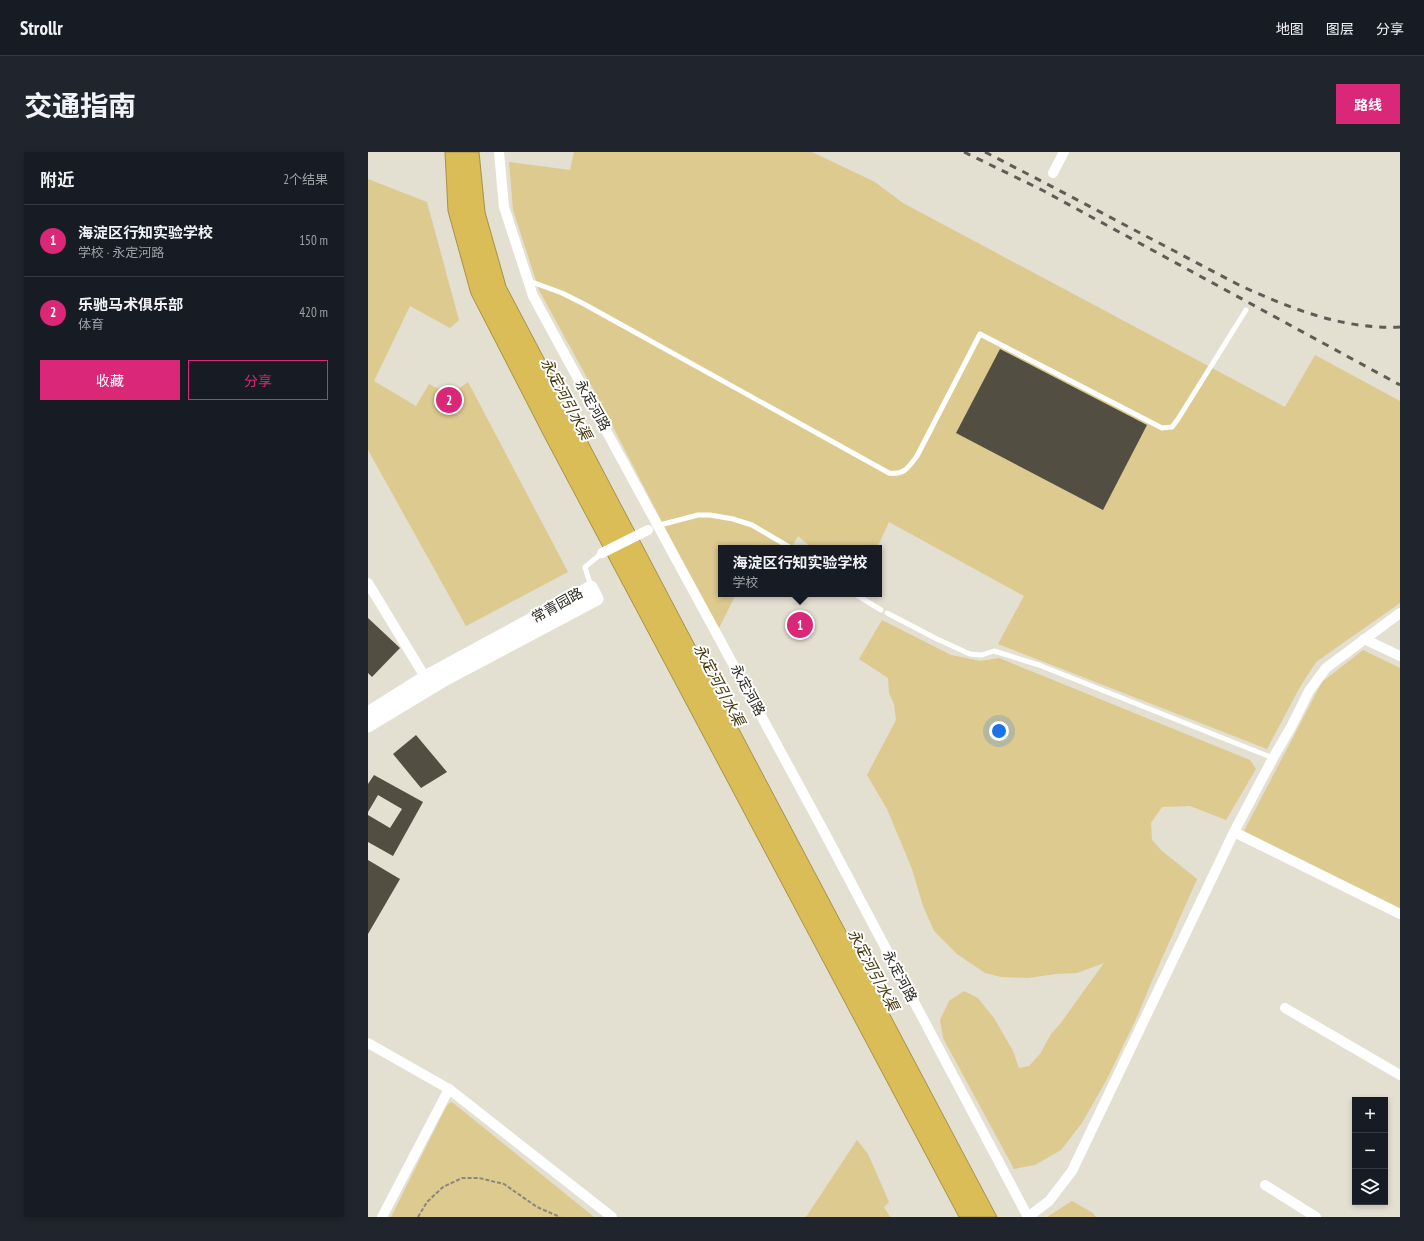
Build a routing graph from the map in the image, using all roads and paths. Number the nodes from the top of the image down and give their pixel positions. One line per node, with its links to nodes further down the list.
1 (499, 152): 4 (street, 永定河路)
2 (1064, 152): 3 (street)
3 (1052, 173)
4 (529, 281): 5 (lane); 6 (street, 永定河路)
5 (1246, 310)
6 (659, 525): 7 (lane); 8 (lane); 33 (street, 永定河路)
7 (648, 530): 9 (street)
8 (786, 545)
9 (602, 553): 11 (lane)
10 (368, 583): 18 (street)
11 (591, 587): 18 (street, 常青园路); 20 (street, 常青园路)
12 (860, 597): 13 (lane)
13 (881, 610)
14 (887, 613): 21 (lane)
15 (1400, 613): 16 (street)
16 (1364, 639): 17 (street); 21 (street)
17 (1400, 656)
18 (425, 677): 19 (street, 常青园路)
19 (368, 713)
20 (368, 726)
21 (1273, 758): 22 (street)
22 (1234, 832): 23 (street); 33 (street)
23 (1400, 914)
24 (1285, 1008): 26 (street)
25 (368, 1043): 27 (street)
26 (1400, 1075)
27 (449, 1089): 29 (street); 32 (street)
28 (1265, 1185): 34 (street)
29 (382, 1217)
30 (418, 1217): 31 (path)
31 (560, 1217)
32 (612, 1217)
33 (1028, 1217)
34 (1316, 1217)

